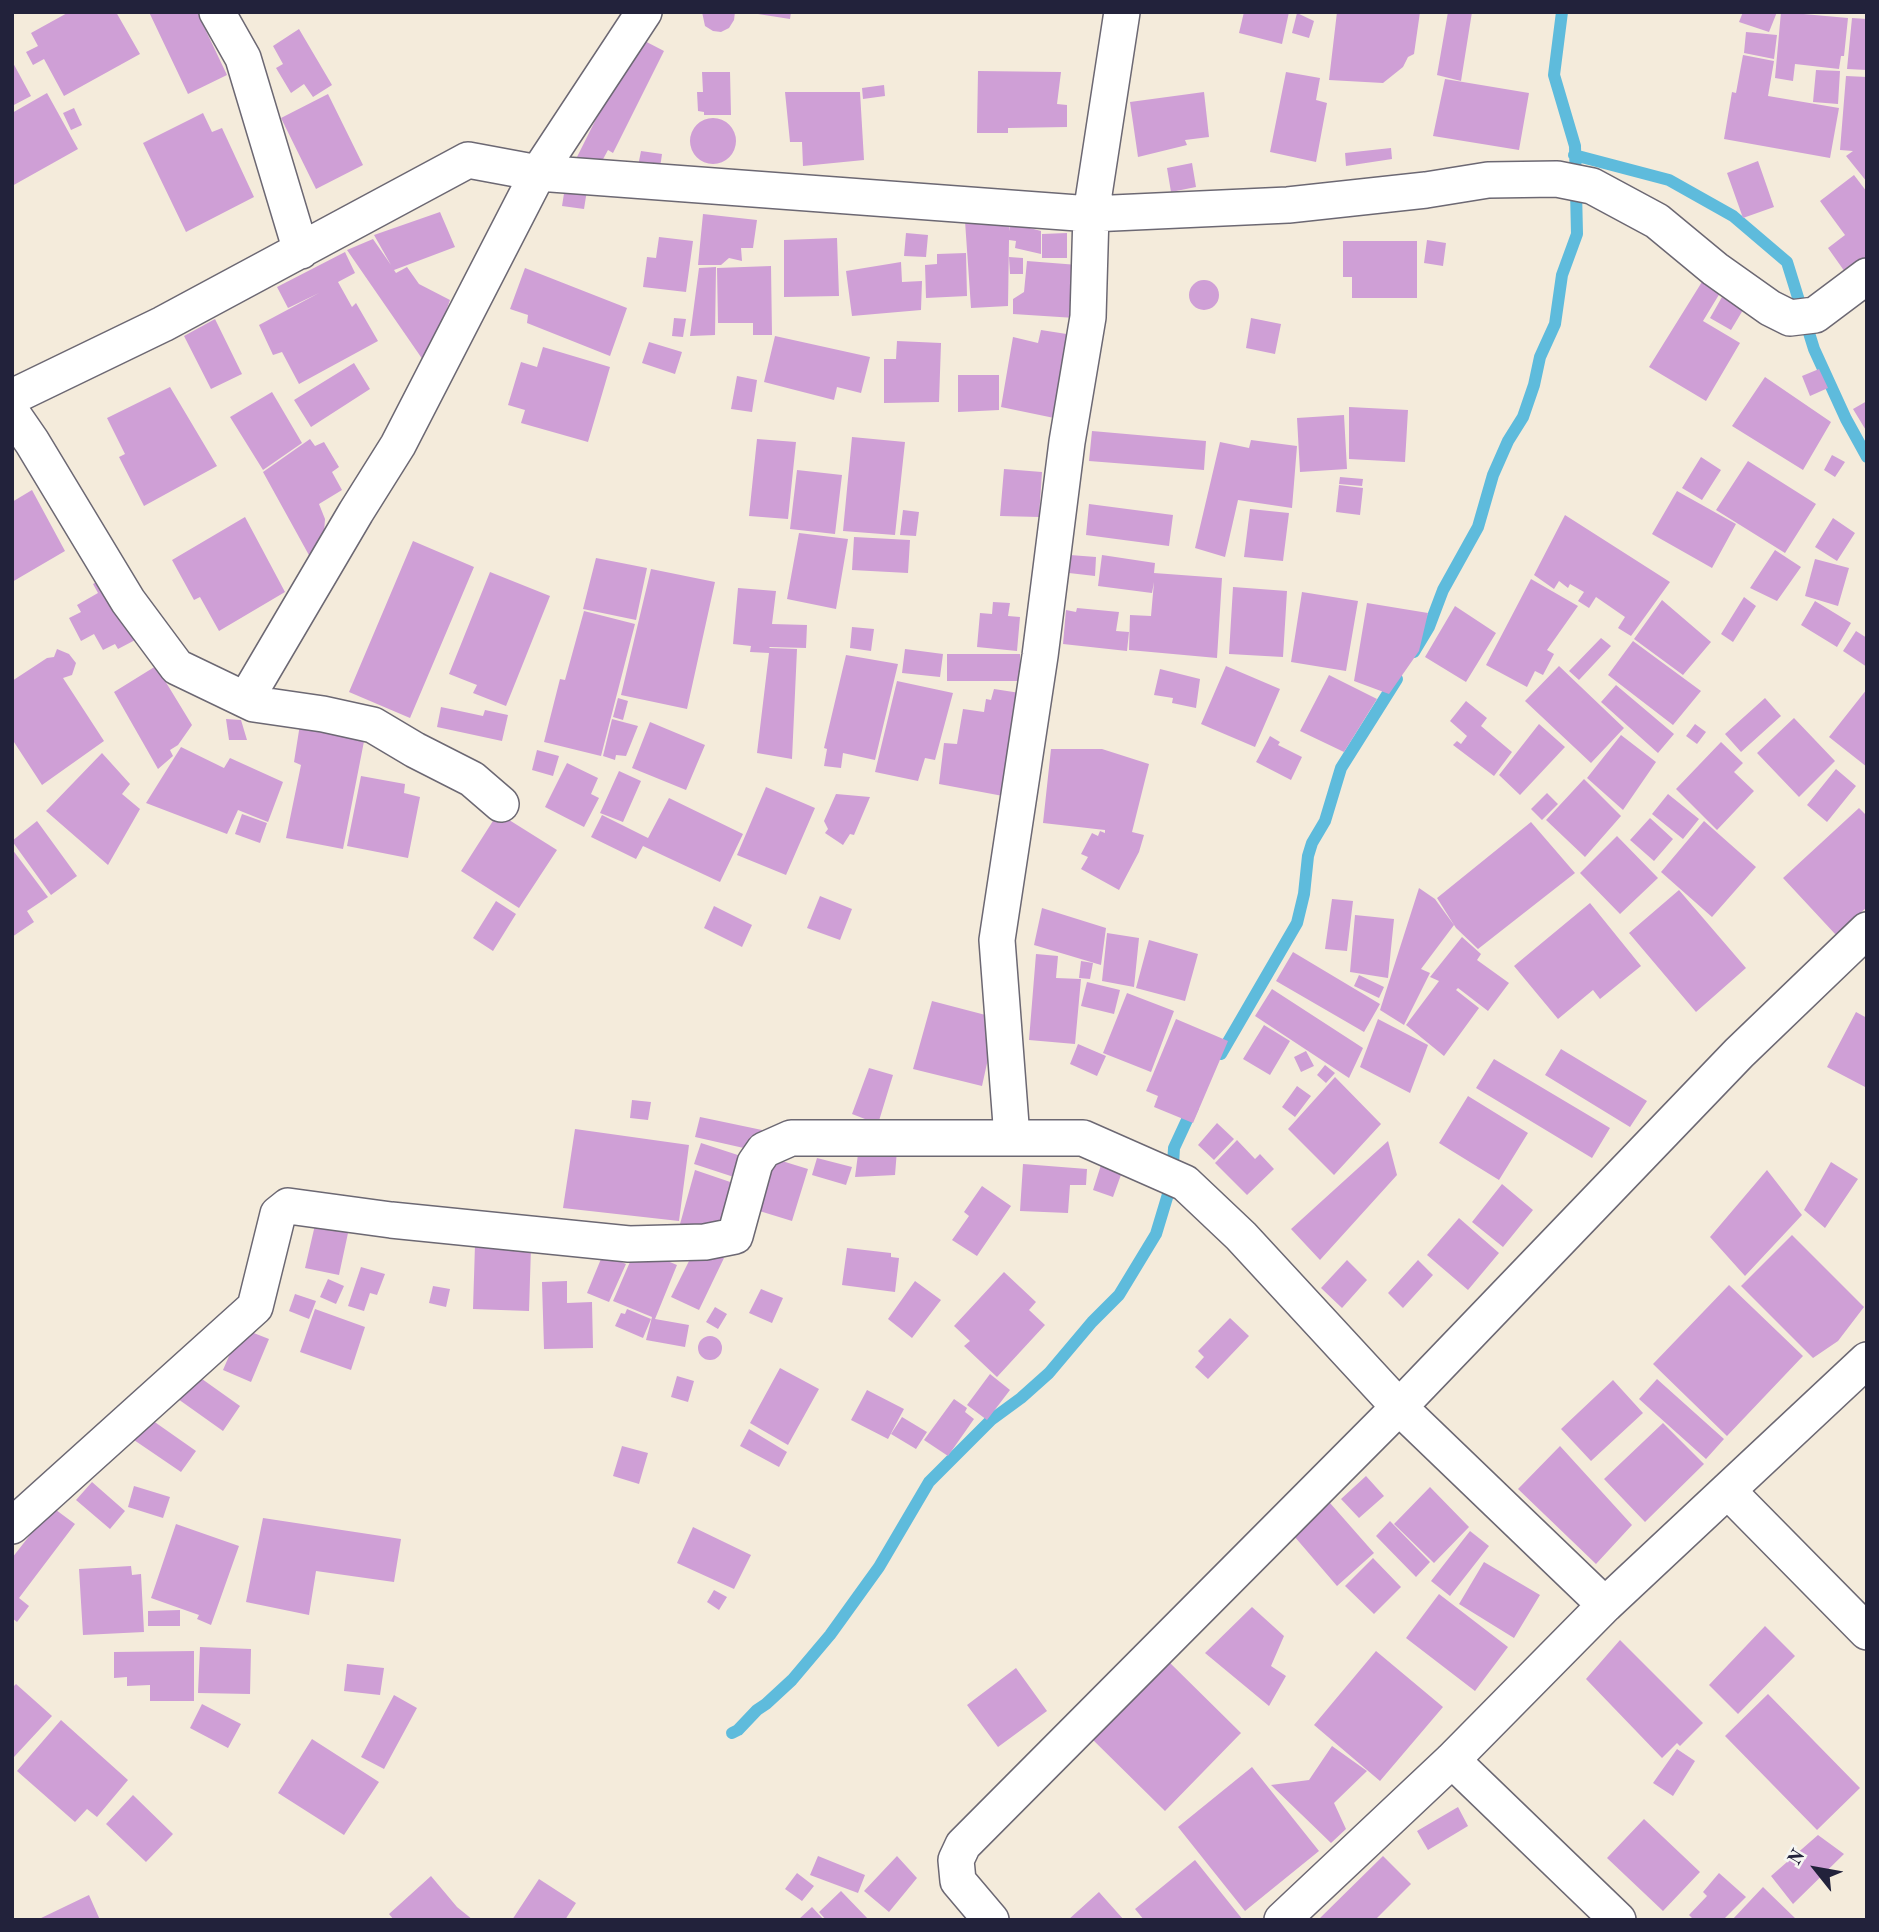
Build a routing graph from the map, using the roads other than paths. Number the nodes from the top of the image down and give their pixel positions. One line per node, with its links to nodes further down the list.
1 (217, 12): 6 (street)
2 (644, 12): 4 (street)
3 (1122, 12): 5 (street)
4 (538, 173): 5 (street); 6 (street); 10 (street)
5 (1091, 214): 7 (street); 13 (street)
6 (301, 251): 8 (street)
7 (1867, 276)
8 (12, 397)
9 (12, 413): 10 (street)
10 (246, 699): 11 (street)
11 (501, 804)
12 (1862, 943): 15 (street)
13 (1012, 1138): 15 (street); 17 (street)
14 (1867, 1360): 16 (street)
15 (1399, 1407): 18 (street); 21 (street)
16 (1728, 1491): 18 (street); 19 (street)
17 (12, 1526)
18 (1605, 1605): 20 (street)
19 (1867, 1632)
20 (1452, 1760): 22 (street); 23 (street)
21 (990, 1920)
22 (1282, 1920)
23 (1618, 1920)

